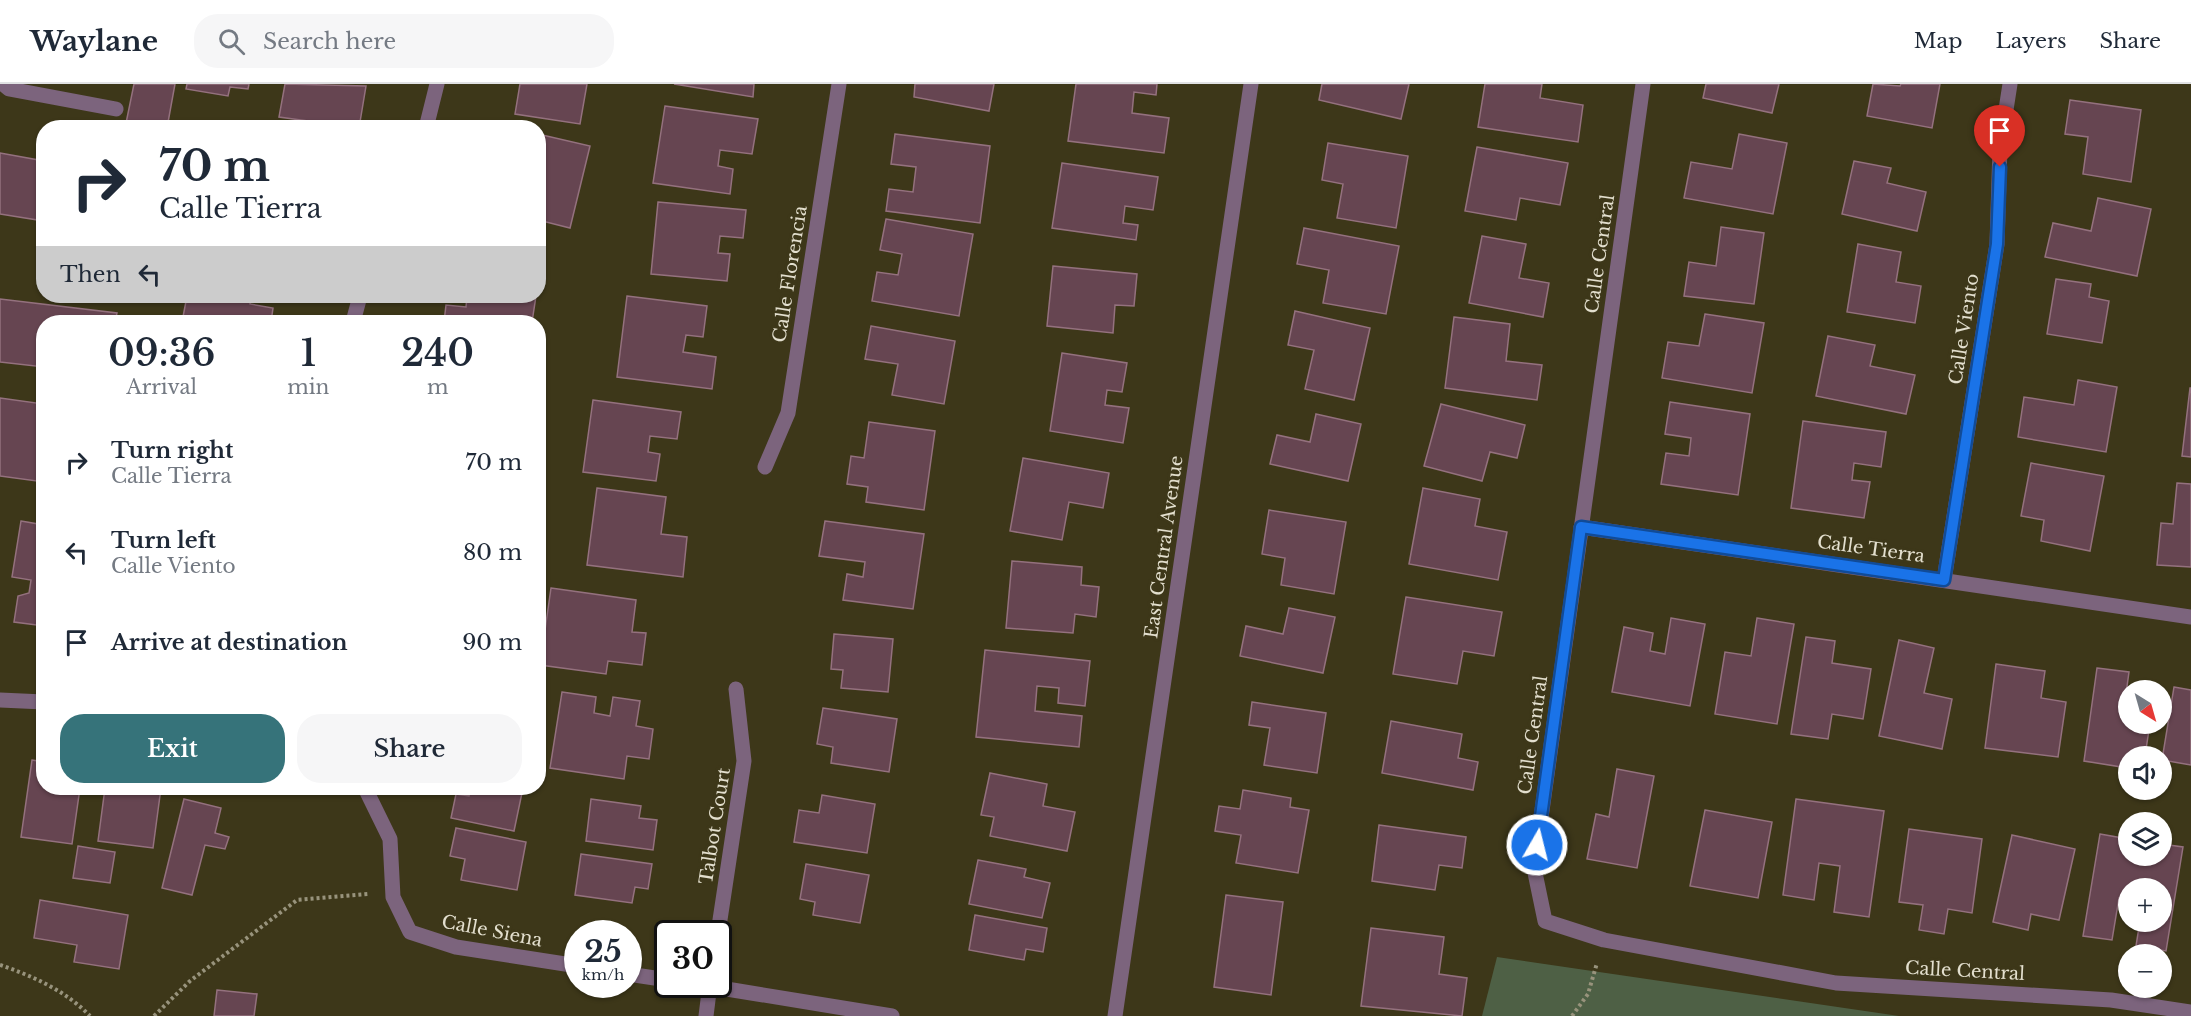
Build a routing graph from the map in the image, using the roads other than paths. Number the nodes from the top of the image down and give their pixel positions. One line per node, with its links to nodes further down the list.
1 (3, 84): 7 (street)
2 (437, 84): 8 (street)
3 (840, 84): 9 (street, Calle Florencia)
4 (1251, 84): 25 (street, East Central Avenue)
5 (1643, 84): 10 (street, Calle Central)
6 (2010, 84): 11 (street, Calle Viento)
7 (116, 109)
8 (428, 120)
9 (765, 466)
10 (1581, 527): 11 (street, Calle Tierra); 21 (street, Calle Central)
11 (1944, 580): 12 (street, Calle Tierra)
12 (2191, 617)
13 (736, 689): 17 (street, Talbot Court)
14 (0, 700): 15 (street)
15 (36, 702)
16 (369, 795): 18 (street, Calle Siena)
17 (720, 920)
18 (564, 964)
19 (732, 989): 24 (street)
20 (705, 998): 23 (street)
21 (2111, 1000): 22 (street, Calle Central); 26 (street)
22 (2191, 1012)
23 (706, 1016)
24 (892, 1016)
25 (1115, 1016)
26 (2108, 1016)

